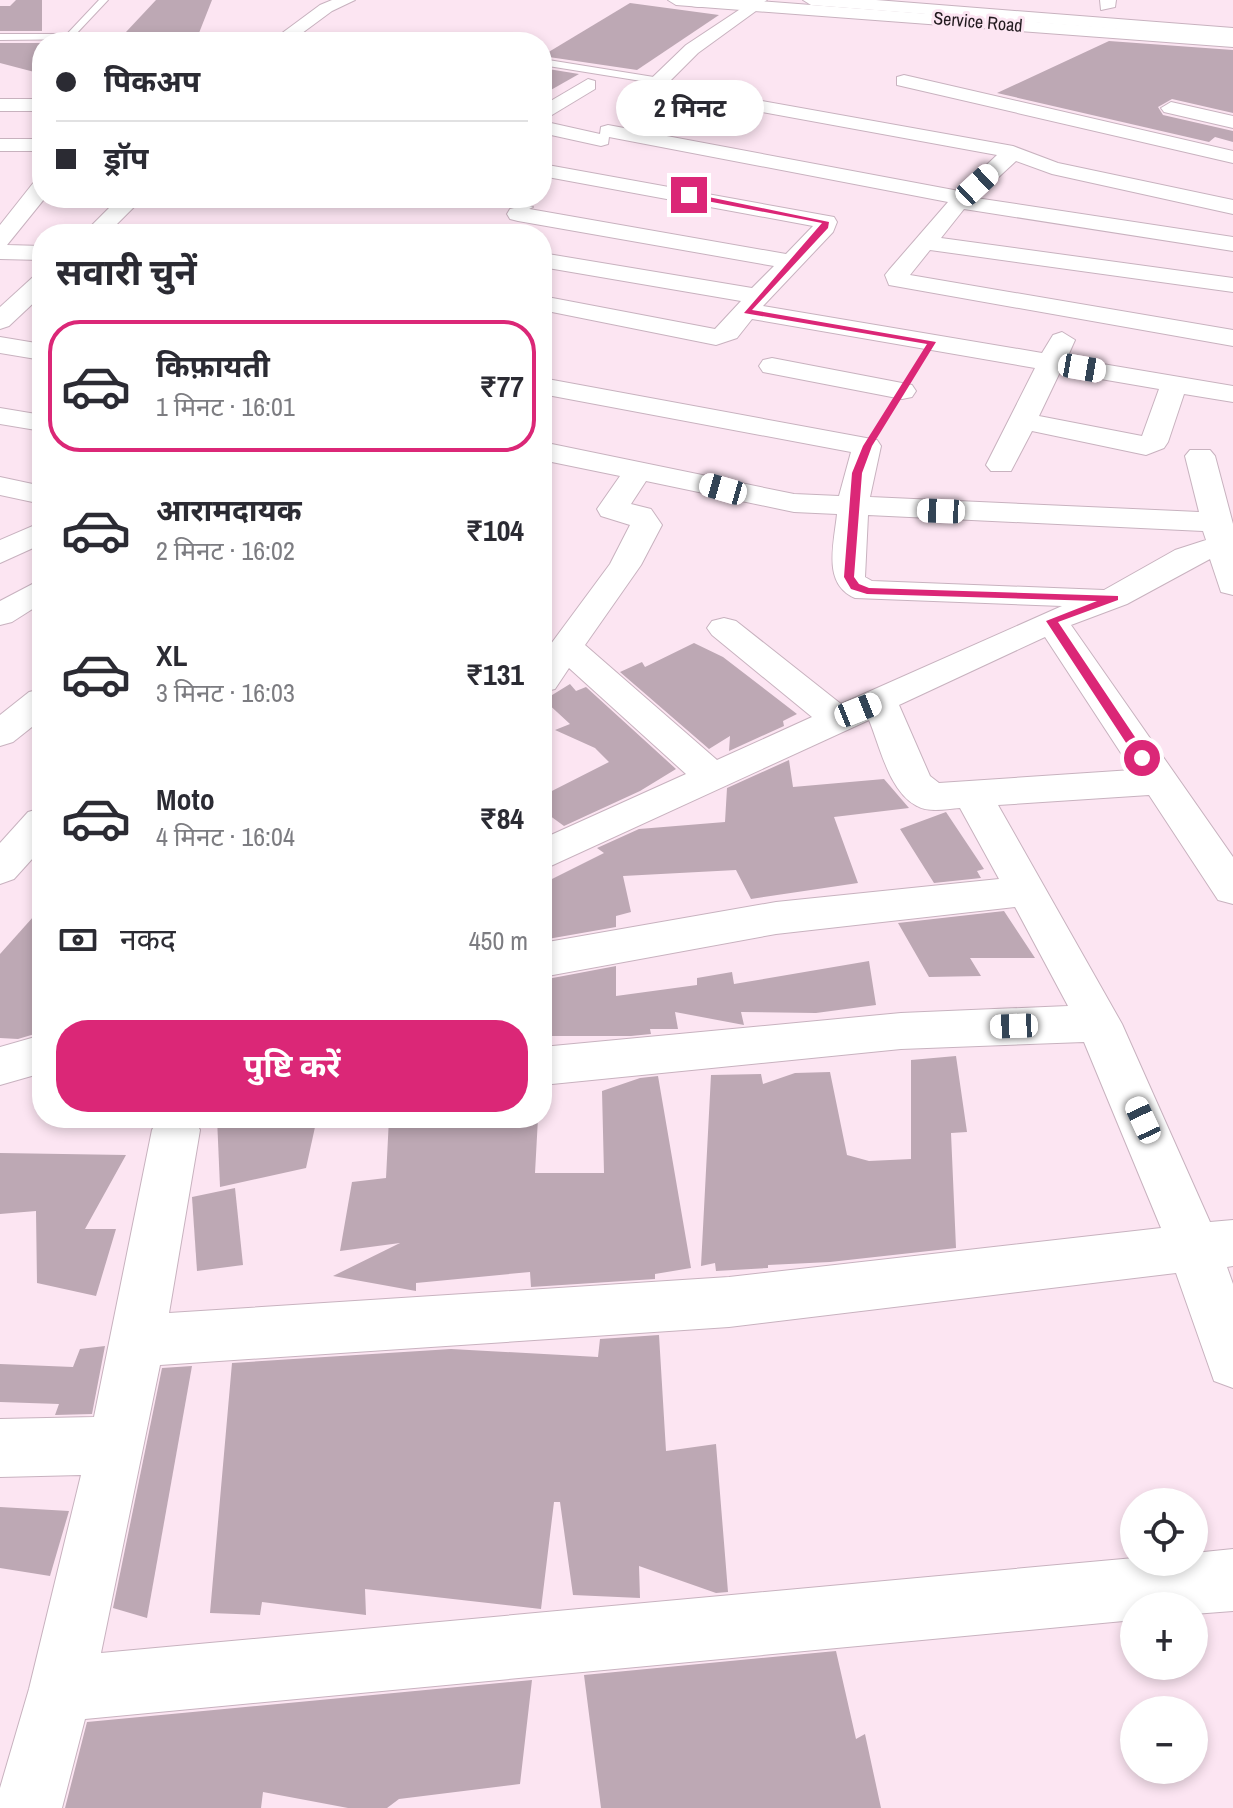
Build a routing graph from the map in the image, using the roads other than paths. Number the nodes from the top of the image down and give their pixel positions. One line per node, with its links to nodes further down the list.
1 (104, 0): 12 (lane)
2 (347, 0): 13 (street)
3 (676, 0): 7 (main road, Service Road)
4 (811, 0): 14 (main road)
5 (911, 0): 11 (main road)
6 (1018, 0): 9 (main road, Service Road)
7 (698, 2): 8 (main road, Service Road)
8 (757, 3): 17 (main road, Service Road); 20 (street)
9 (1108, 4): 10 (main road, Service Road)
10 (1233, 16)
11 (1233, 25)
12 (74, 32)
13 (293, 32)
14 (1233, 33)
15 (0, 37): 16 (lane)
16 (32, 37)
17 (1233, 42)
18 (552, 64): 20 (lane)
19 (904, 81): 36 (street)
20 (657, 84): 22 (street); 32 (street)
21 (588, 85): 25 (street)
22 (635, 104): 27 (street); 31 (street)
23 (32, 106): 24 (street)
24 (3, 108)
25 (552, 108)
26 (1171, 108): 28 (street)
27 (666, 110)
28 (1233, 122)
29 (1008, 125): 41 (street)
30 (552, 128): 31 (street)
31 (605, 135): 42 (street); 48 (street)
32 (938, 138): 35 (street); 37 (street)
33 (0, 145): 34 (street)
34 (32, 145)
35 (1013, 152): 39 (street); 40 (street)
36 (1233, 157)
37 (917, 158)
38 (961, 166): 39 (street)
39 (991, 172): 48 (street)
40 (1080, 174): 45 (street); 52 (street)
41 (1233, 176)
42 (552, 182)
43 (14, 187): 44 (street)
44 (32, 187)
45 (1184, 196): 50 (street); 54 (street)
46 (552, 198): 61 (street)
47 (32, 200): 55 (street)
48 (961, 200): 52 (street); 56 (street)
49 (552, 201): 61 (street)
50 (1233, 207)
51 (121, 208): 53 (street)
52 (1047, 215): 54 (street)
53 (105, 224)
54 (1156, 231): 57 (street)
55 (0, 240)
56 (922, 242): 62 (street); 66 (street)
57 (1233, 244)
58 (0, 252): 59 (street)
59 (32, 253)
60 (552, 262): 64 (street)
61 (791, 262): 64 (street)
62 (1233, 285)
63 (32, 294): 67 (street)
64 (752, 303): 65 (street); 69 (street)
65 (552, 305)
66 (1074, 312): 68 (street); 72 (street)
67 (0, 321)
68 (1233, 338)
69 (932, 342): 72 (street); 78 (street)
70 (0, 345): 71 (street)
71 (32, 350)
72 (1052, 363): 74 (street); 80 (street)
73 (772, 366): 78 (street)
74 (1174, 384): 76 (street); 80 (street)
75 (552, 387): 78 (street)
76 (1233, 394)
77 (0, 416): 79 (street)
78 (884, 418): 87 (street)
79 (32, 421)
80 (1023, 421): 83 (street)
81 (553, 453): 84 (street)
82 (1200, 456): 89 (street)
83 (1001, 465)
84 (640, 469): 87 (street); 97 (street)
85 (0, 487): 86 (street)
86 (32, 493)
87 (852, 508): 89 (street); 93 (street)
88 (32, 536): 90 (street)
89 (1224, 539): 91 (street); 93 (street)
90 (0, 553)
91 (1233, 585)
92 (32, 595): 94 (street)
93 (1114, 598): 95 (street)
94 (0, 615)
95 (1051, 621): 99 (street); 105 (street)
96 (724, 628): 101 (street)
97 (566, 646): 98 (street); 104 (street)
98 (552, 666)
99 (879, 701): 101 (street); 106 (street)
100 (32, 708): 102 (street)
101 (837, 719): 104 (street)
102 (0, 735): 103 (street)
103 (32, 740)
104 (711, 775): 108 (street)
105 (1158, 781): 106 (street); 110 (street)
106 (973, 796): 111 (street)
107 (32, 833): 109 (street)
108 (552, 851)
109 (0, 869)
110 (1233, 889)
111 (1026, 891): 112 (street); 113 (street)
112 (552, 958)
113 (1098, 1023): 115 (street); 118 (street)
114 (32, 1057): 116 (street)
115 (552, 1065)
116 (0, 1066)
117 (176, 1130): 119 (street)
118 (1214, 1245): 119 (street); 120 (street)
119 (136, 1341): 121 (street)
120 (1233, 1362)
121 (117, 1445): 122 (street); 124 (street)
122 (0, 1448)
123 (1233, 1580): 124 (street)
124 (61, 1689): 125 (street)
125 (28, 1808)

